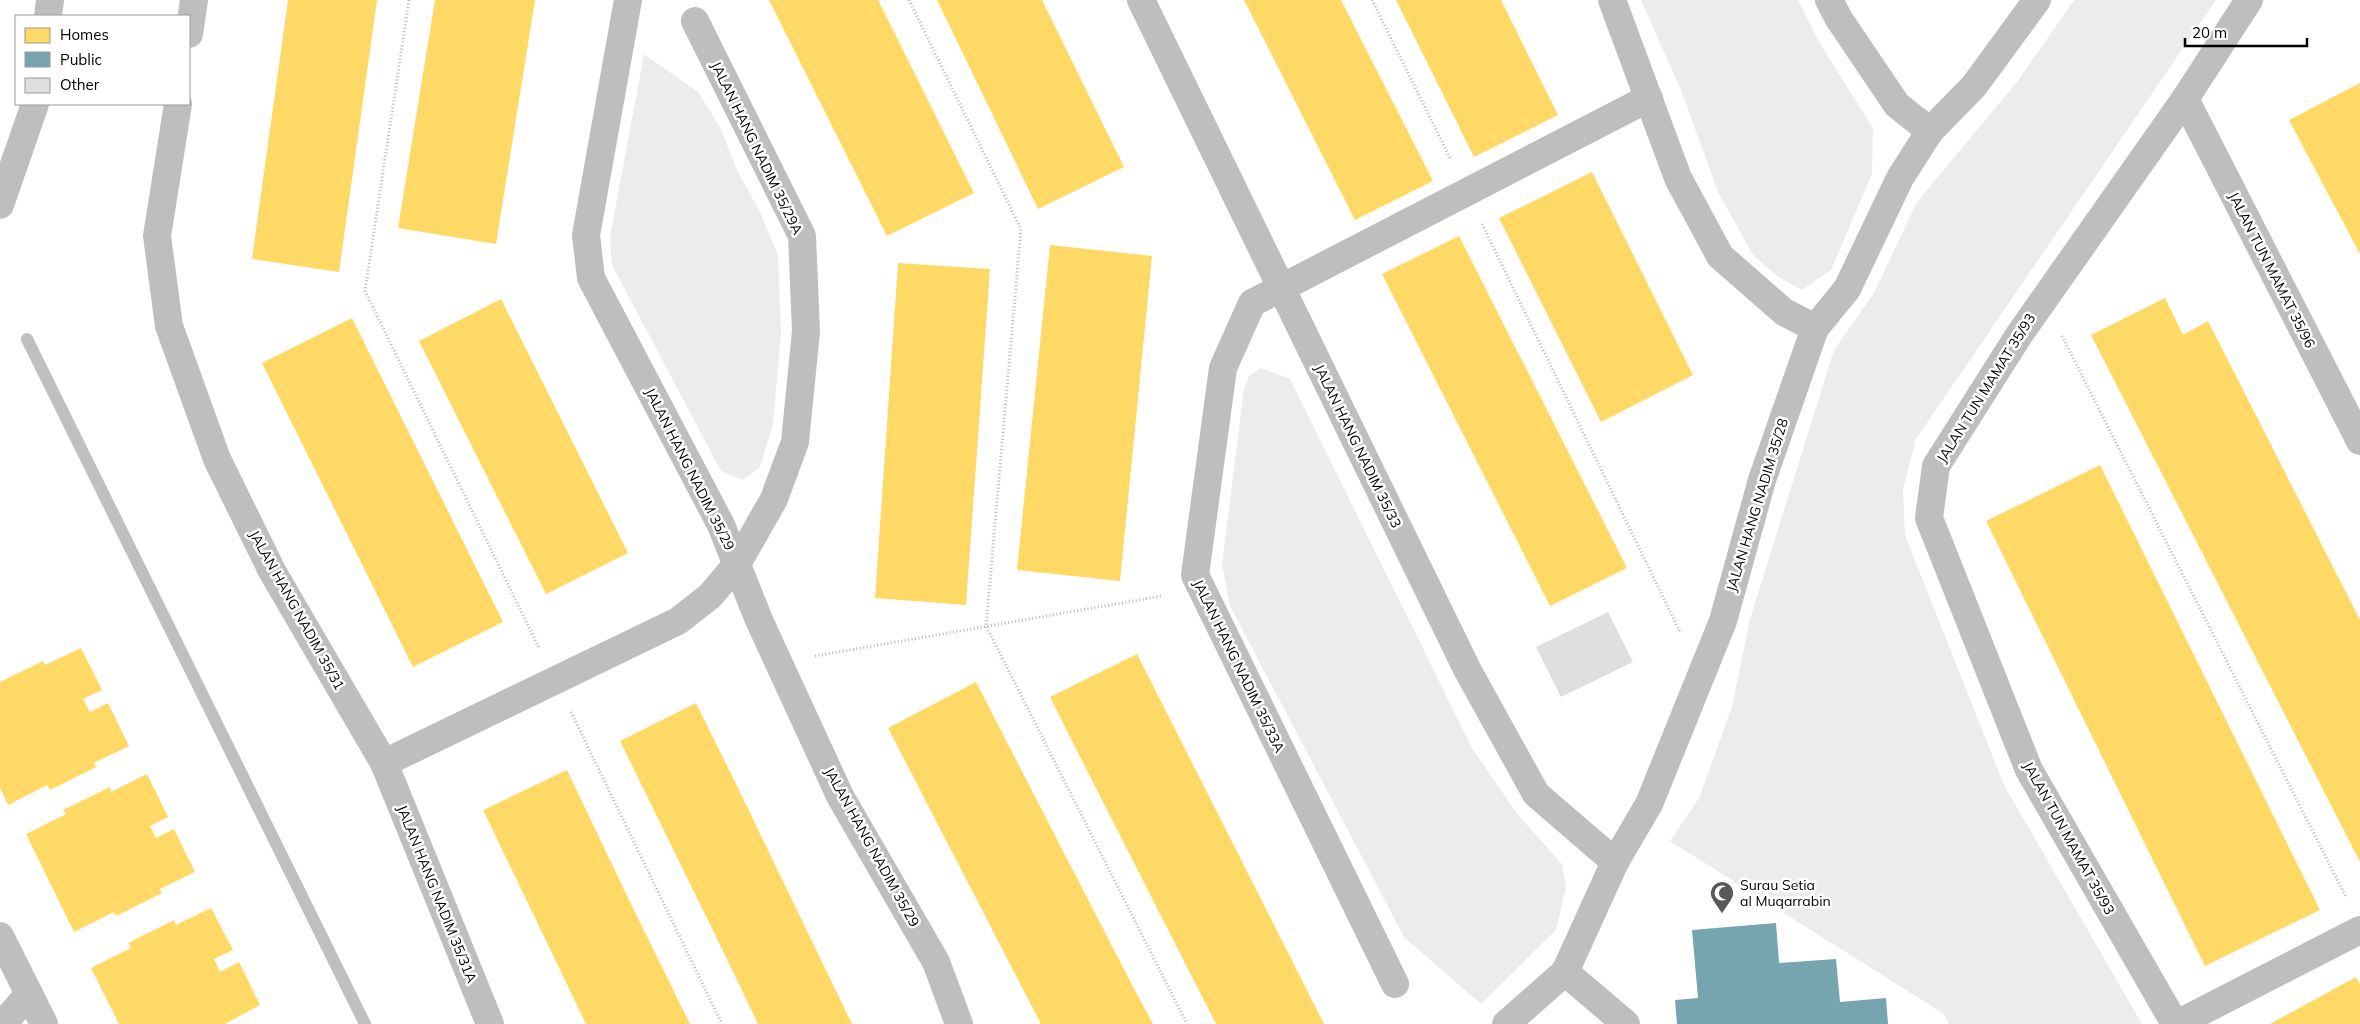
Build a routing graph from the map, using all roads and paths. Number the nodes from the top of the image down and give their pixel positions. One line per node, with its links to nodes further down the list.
1 (50, 0): 12 (street)
2 (194, 0): 14 (street)
3 (409, 0): 30 (path)
4 (628, 0): 26 (street, JALAN HANG NADIM 35/29)
5 (909, 0): 28 (path)
6 (1141, 0): 22 (street, JALAN HANG NADIM 35/33)
7 (1372, 0): 20 (path)
8 (1612, 0): 15 (street)
9 (1830, 0): 19 (street)
10 (2037, 0): 19 (street, JALAN HANG NADIM 35/28)
11 (2249, 0): 16 (street, JALAN TUN MAMAT 35/93)
12 (48, 15)
13 (695, 21): 26 (street, JALAN HANG NADIM 35/29A)
14 (190, 27)
15 (1649, 98): 20 (street, JALAN HANG NADIM 35/33A); 23 (street)
16 (2184, 99): 25 (street, JALAN TUN MAMAT 35/96); 49 (street, JALAN TUN MAMAT 35/93)
17 (35, 105): 21 (street)
18 (178, 105): 33 (street, JALAN HANG NADIM 35/31)
19 (1930, 130): 23 (street, JALAN HANG NADIM 35/28)
20 (1466, 192): 22 (street, JALAN HANG NADIM 35/33A); 29 (path)
21 (0, 205)
22 (1281, 288): 34 (street, JALAN HANG NADIM 35/33); 39 (street, JALAN HANG NADIM 35/33A)
23 (1815, 328): 34 (street, JALAN HANG NADIM 35/28)
24 (2061, 334): 35 (path)
25 (2360, 441)
26 (737, 564): 33 (street, JALAN HANG NADIM 35/29A); 45 (street, JALAN HANG NADIM 35/29)
27 (1162, 596): 28 (path)
28 (986, 626): 31 (path); 46 (path)
29 (1684, 640)
30 (539, 649)
31 (805, 658)
32 (566, 703): 44 (path)
33 (384, 763): 43 (street, JALAN HANG NADIM 35/31A)
34 (1615, 862): 38 (street, JALAN HANG NADIM 35/28)
35 (2347, 898)
36 (2360, 930): 49 (street)
37 (0, 936): 40 (street)
38 (1565, 972): 47 (street, JALAN HANG NADIM 35/28); 48 (street)
39 (1395, 984)
40 (29, 994): 41 (street); 42 (street)
41 (3, 1024)
42 (44, 1024)
43 (490, 1024)
44 (722, 1024)
45 (959, 1024)
46 (1187, 1024)
47 (1506, 1024)
48 (1626, 1024)
49 (2176, 1024)

